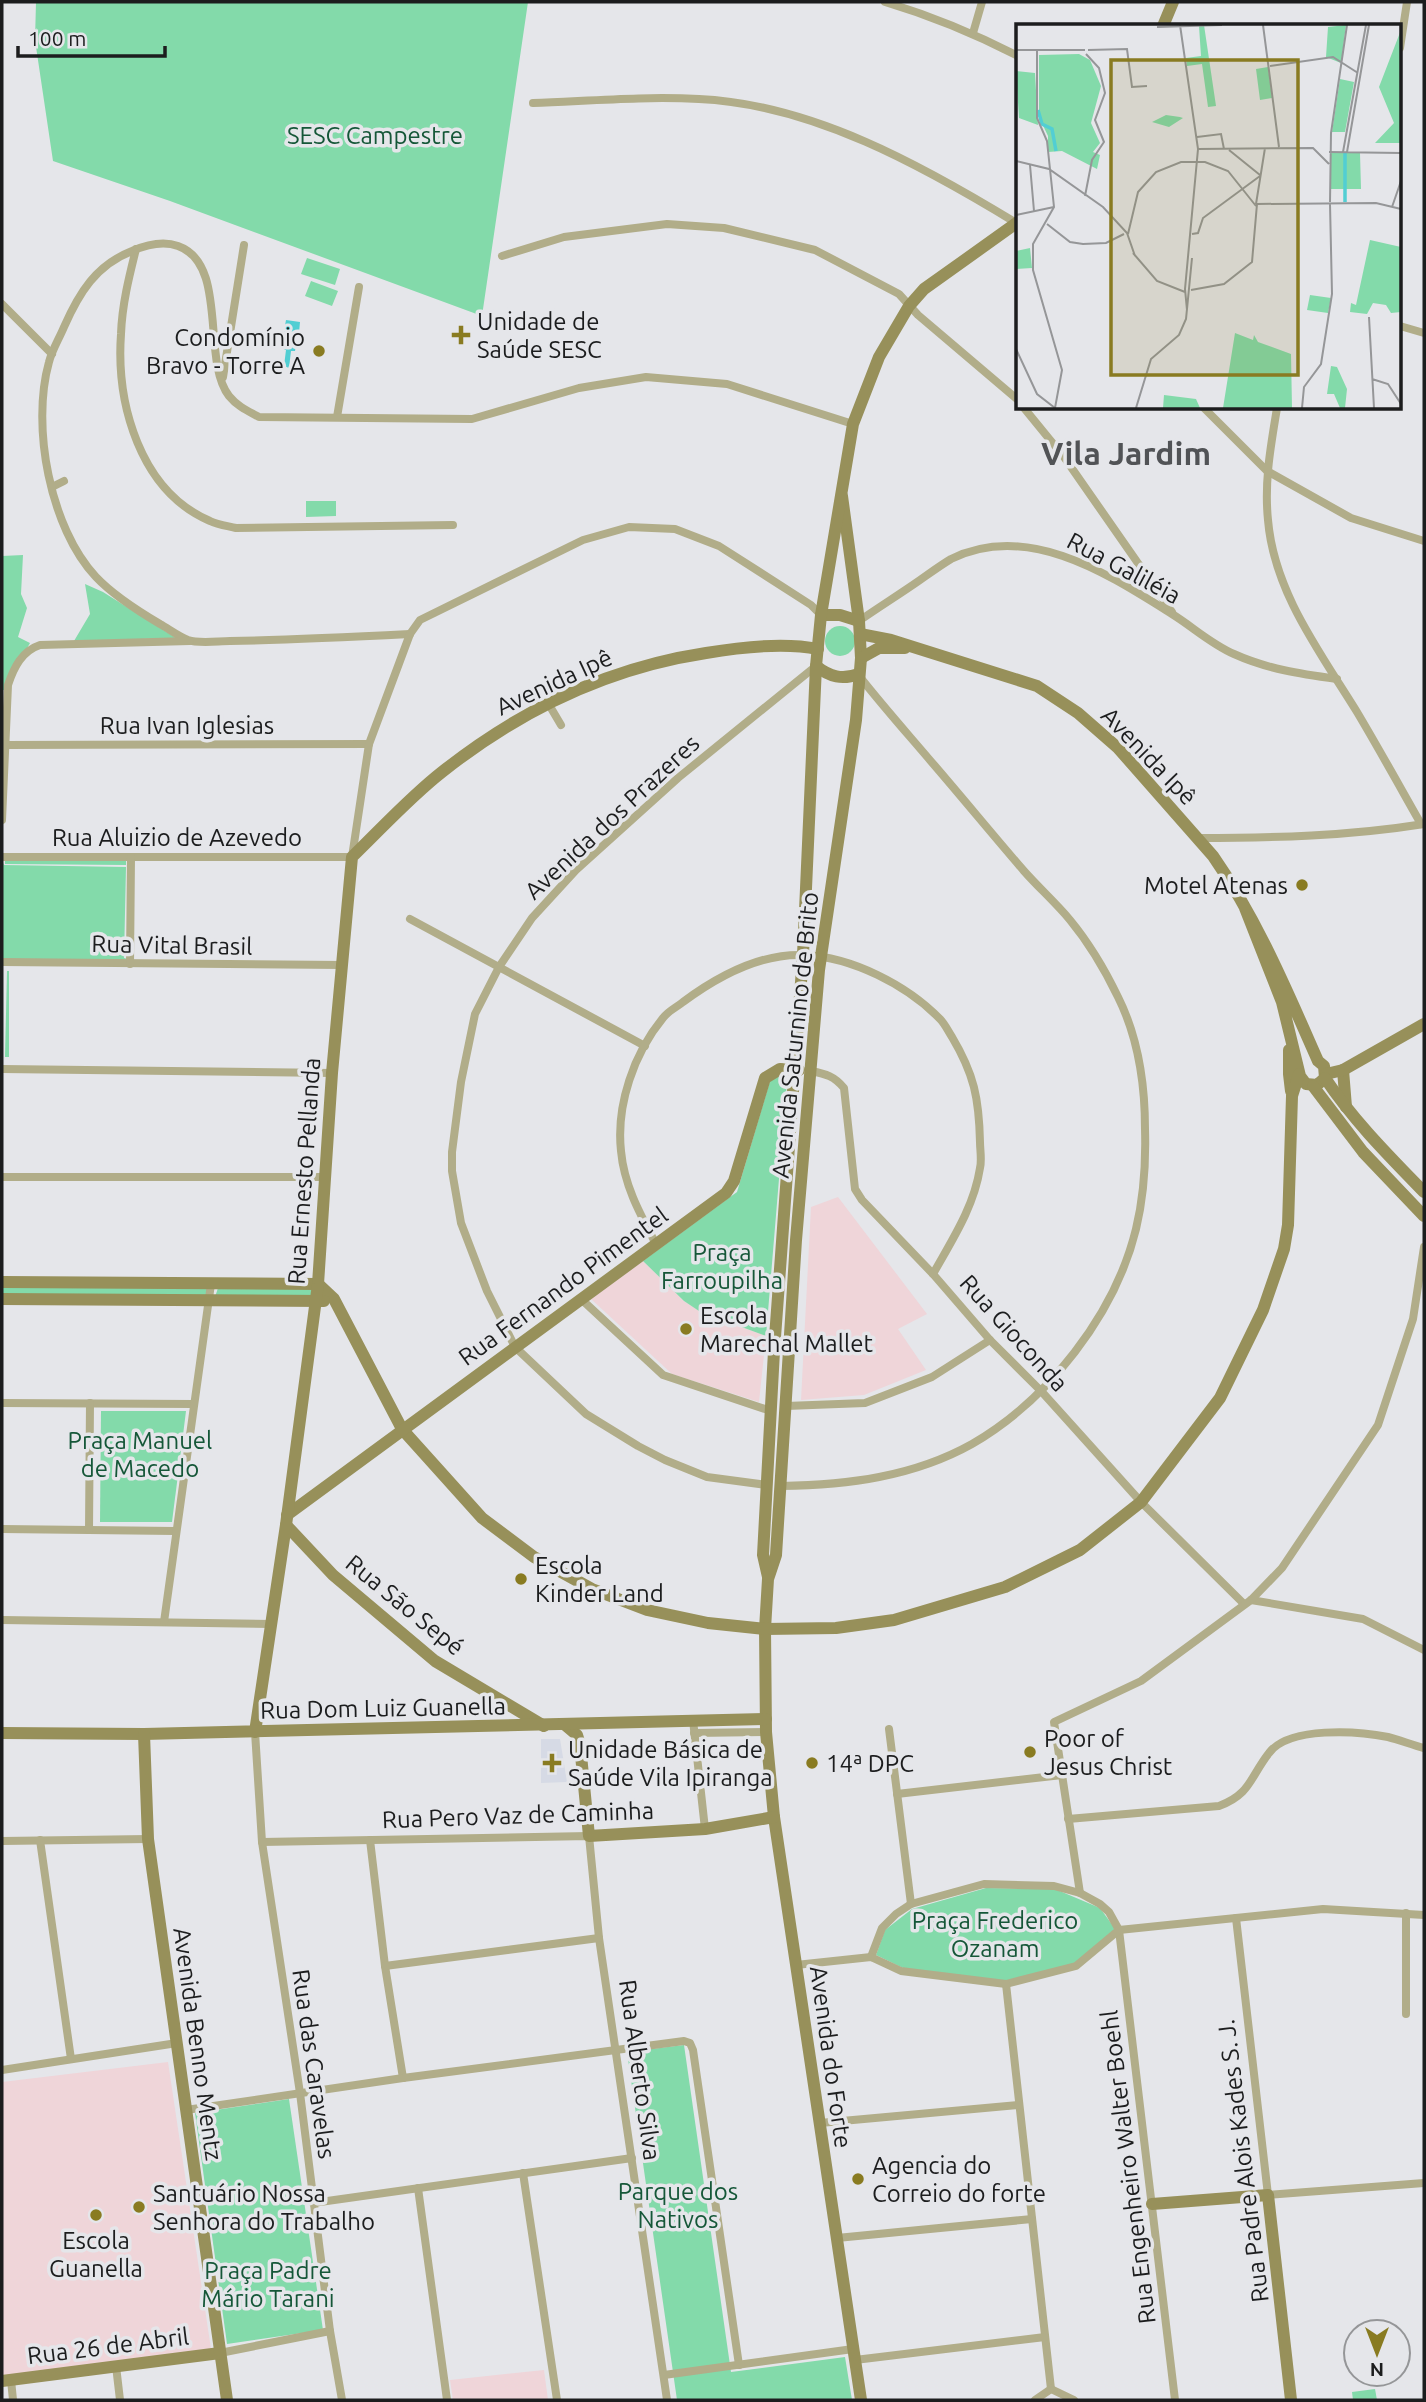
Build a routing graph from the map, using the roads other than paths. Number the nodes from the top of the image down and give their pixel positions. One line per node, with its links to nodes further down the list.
1 (885, 2): 6 (street)
2 (982, 2): 6 (street)
3 (1172, 2): 5 (main road)
4 (1407, 2): 7 (street)
5 (1164, 24)
6 (973, 33): 8 (street)
7 (1402, 35)
8 (1016, 55)
9 (533, 103): 10 (street)
10 (1016, 222)
11 (1016, 224): 17 (main road, Avenida Saturnino de Brito)
12 (244, 245): 21 (street)
13 (136, 249): 20 (street); 21 (street); 32 (street)
14 (502, 256): 17 (street)
15 (359, 287): 26 (street)
16 (2, 304): 20 (street)
17 (909, 306): 22 (street); 27 (main road, Avenida Saturnino de Brito)
18 (1402, 327): 19 (street)
19 (1424, 333)
20 (52, 354): 30 (street)
21 (222, 381): 26 (street)
22 (1016, 398)
23 (1026, 410): 35 (street)
24 (1207, 410): 28 (street)
25 (1277, 410): 28 (street)
26 (337, 417): 27 (street)
27 (853, 424): 31 (main road, Avenida Saturnino de Brito)
28 (1267, 471): 33 (street); 44 (street)
29 (64, 481): 30 (street)
30 (52, 487): 38 (street)
31 (842, 496): 34 (main road, Avenida Saturnino de Brito); 36 (main road, Avenida Saturnino de Brito)
32 (453, 525)
33 (1424, 541)
34 (821, 615): 36 (main road, Avenida Ipê); 37 (street, Rua Ernesto Pellanda); 40 (main road, Avenida Saturnino de Brito)
35 (1173, 615): 36 (street, Rua Galiléia); 44 (street, Rua Galiléia)
36 (860, 628): 39 (main road, Avenida Ipê); 41 (main road, Avenida Saturnino de Brito)
37 (410, 634): 38 (street); 47 (street, Rua Ernesto Pellanda)
38 (190, 641): 48 (street)
39 (912, 648): 41 (main road, Avenida Ipê); 51 (main road, Avenida Ipê)
40 (818, 649): 42 (main road, Avenida Saturnino de Brito); 45 (main road, Avenida Ipê)
41 (861, 657): 43 (main road, Avenida Saturnino de Brito)
42 (816, 667): 43 (main road); 57 (main road, Avenida Saturnino de Brito); 62 (street, Avenida dos Prazeres)
43 (859, 674): 58 (main road, Avenida Saturnino de Brito); 93 (street)
44 (1337, 679): 50 (street)
45 (548, 704): 46 (street); 53 (main road, Avenida Ipê)
46 (561, 725)
47 (369, 744): 48 (street, Rua Ivan Iglesias); 53 (street, Rua Ernesto Pellanda)
48 (6, 745): 49 (street)
49 (2, 820)
50 (1423, 824): 51 (street)
51 (1198, 838): 55 (main road, Avenida Ipê)
52 (131, 856): 53 (street, Rua Aluizio de Azevedo); 54 (street, Rua Aluizio de Azevedo); 60 (street)
53 (352, 856): 61 (main road, Rua Ernesto Pellanda)
54 (2, 857)
55 (1245, 908): 64 (main road, Avenida Ipê); 66 (main road, Avenida Ipê)
56 (410, 919): 62 (street)
57 (803, 955): 58 (street); 65 (street); 68 (main road, Avenida Saturnino de Brito)
58 (821, 957): 70 (main road, Avenida Saturnino de Brito); 82 (street)
59 (2, 962): 60 (street, Rua Vital Brasil)
60 (130, 964): 61 (street, Rua Vital Brasil)
61 (342, 965): 72 (main road, Rua Ernesto Pellanda)
62 (499, 967): 65 (street); 92 (street, Avenida dos Prazeres)
63 (1424, 1024): 69 (main road)
64 (1290, 1040): 71 (main road, Avenida Ipê); 74 (main road)
65 (645, 1046): 80 (street)
66 (1318, 1061): 71 (main road); 73 (main road)
67 (2, 1069): 72 (street)
68 (794, 1070): 70 (main road, Rua Fernando Pimentel); 80 (main road, Rua Fernando Pimentel); 97 (main road, Avenida Saturnino de Brito)
69 (1343, 1070): 73 (main road); 75 (main road)
70 (811, 1071): 82 (street, Rua Gioconda); 98 (main road, Avenida Saturnino de Brito)
71 (1300, 1072): 73 (main road); 74 (main road)
72 (332, 1073): 77 (main road, Rua Ernesto Pellanda)
73 (1318, 1081): 74 (main road); 75 (main road); 79 (main road)
74 (1292, 1100): 102 (main road)
75 (1346, 1107): 78 (main road)
76 (2, 1177): 77 (street)
77 (326, 1177): 85 (main road, Rua Ernesto Pellanda)
78 (1424, 1192)
79 (1424, 1216)
80 (656, 1244): 88 (main road, Rua Fernando Pimentel)
81 (1424, 1253): 108 (street)
82 (933, 1273): 91 (street, Rua Gioconda)
83 (2, 1282): 84 (main road)
84 (211, 1284): 85 (main road); 89 (street)
85 (318, 1284): 86 (main road); 90 (main road, Rua Ernesto Pellanda)
86 (334, 1298): 90 (main road); 99 (main road)
87 (2, 1299): 89 (main road)
88 (581, 1299): 92 (main road, Rua Fernando Pimentel); 97 (street)
89 (209, 1301): 90 (main road); 96 (street)
90 (315, 1302): 103 (main road, Rua Ernesto Pellanda)
91 (990, 1340): 93 (street, Rua Gioconda); 98 (street)
92 (515, 1347): 99 (main road, Rua Fernando Pimentel); 100 (street, Avenida dos Prazeres)
93 (1042, 1392): 101 (street); 102 (street, Rua Gioconda)
94 (2, 1403): 95 (street)
95 (90, 1403): 96 (street); 105 (street)
96 (194, 1404): 106 (street)
97 (771, 1410): 98 (main road); 100 (main road, Avenida Saturnino de Brito)
98 (786, 1411): 101 (main road, Avenida Saturnino de Brito)
99 (402, 1429): 103 (main road, Rua Fernando Pimentel); 112 (main road)
100 (767, 1485): 107 (main road, Avenida Saturnino de Brito)
101 (781, 1486): 107 (main road, Avenida Saturnino de Brito)
102 (1141, 1502): 108 (street, Rua Gioconda); 112 (main road)
103 (287, 1520): 111 (main road, Rua Ernesto Pellanda); 117 (main road, Rua São Sepé)
104 (2, 1530): 105 (street)
105 (89, 1530): 106 (street)
106 (175, 1531): 110 (street)
107 (768, 1579): 112 (main road, Avenida Saturnino de Brito)
108 (1247, 1602): 113 (street); 125 (street)
109 (2, 1620): 110 (street)
110 (164, 1622): 111 (street)
111 (272, 1624): 120 (main road, Rua Ernesto Pellanda)
112 (765, 1629): 116 (main road, Avenida Saturnino de Brito)
113 (1424, 1650)
114 (564, 1724): 115 (main road, Rua Dom Luiz Guanella); 117 (main road, Rua Dom Luiz Guanella); 123 (main road)
115 (591, 1724): 118 (main road, Rua Dom Luiz Guanella); 123 (main road)
116 (766, 1725): 118 (main road, Rua Dom Luiz Guanella); 127 (main road, Avenida do Forte)
117 (544, 1726): 120 (main road, Rua Dom Luiz Guanella)
118 (694, 1727): 129 (street)
119 (889, 1729): 126 (street)
120 (255, 1732): 122 (main road, Rua Dom Luiz Guanella); 135 (street, Rua das Caravelas)
121 (2, 1733): 122 (main road, Rua Dom Luiz Guanella)
122 (144, 1734): 131 (main road, Avenida Benno Mentz)
123 (580, 1745): 130 (main road, Rua Alberto Silva)
124 (1424, 1748): 128 (street)
125 (1062, 1775): 126 (street); 128 (street)
126 (897, 1794): 137 (street)
127 (774, 1817): 129 (main road, Rua Pero Vaz de Caminha); 144 (main road, Avenida do Forte)
128 (1068, 1819): 136 (street)
129 (705, 1829): 130 (main road, Rua Pero Vaz de Caminha)
130 (589, 1836): 133 (street, Rua Pero Vaz de Caminha); 142 (street, Rua Alberto Silva)
131 (148, 1839): 132 (street); 148 (main road, Avenida Benno Mentz)
132 (40, 1840): 134 (street); 150 (street)
133 (370, 1840): 135 (street, Rua Pero Vaz de Caminha); 145 (street)
134 (2, 1841)
135 (262, 1843): 153 (street, Rua das Caravelas)
136 (1080, 1893): 137 (street); 141 (street)
137 (911, 1905): 143 (street)
138 (1406, 1913): 139 (street); 140 (street); 147 (street)
139 (1424, 1914)
140 (1236, 1918): 141 (street); 161 (street, Rua Padre Alois Kades S. J.)
141 (1119, 1930): 146 (street); 163 (street, Rua Engenheiro Walter Boehl)
142 (599, 1938): 145 (street); 149 (street, Rua Alberto Silva)
143 (872, 1957): 144 (street); 146 (street)
144 (796, 1965): 156 (main road, Avenida do Forte)
145 (386, 1966): 152 (street)
146 (1006, 1984): 154 (street)
147 (1406, 2014)
148 (177, 2043): 150 (street); 155 (main road, Avenida Benno Mentz)
149 (616, 2050): 152 (street); 157 (street, Rua Alberto Silva); 170 (street)
150 (71, 2059): 151 (street)
151 (2, 2070)
152 (403, 2078): 153 (street)
153 (299, 2093): 155 (street); 162 (street, Rua das Caravelas)
154 (1019, 2105): 156 (street); 164 (street)
155 (186, 2110): 168 (main road, Avenida Benno Mentz)
156 (820, 2123): 165 (main road, Avenida do Forte)
157 (632, 2158): 158 (street); 172 (street, Rua Alberto Silva)
158 (523, 2173): 160 (street); 180 (street)
159 (1424, 2183): 161 (street)
160 (418, 2188): 162 (street); 179 (street)
161 (1268, 2195): 163 (main road); 186 (main road, Rua Padre Alois Kades S. J.)
162 (313, 2203): 166 (street, Rua das Caravelas)
163 (1152, 2204): 185 (street, Rua Engenheiro Walter Boehl)
164 (1032, 2219): 165 (street); 167 (street)
165 (837, 2238): 169 (main road, Avenida do Forte)
166 (330, 2331): 168 (street); 178 (street, Rua das Caravelas)
167 (1045, 2337): 169 (street); 174 (street)
168 (219, 2353): 171 (main road, Rua 26 de Abril); 177 (main road, Avenida Benno Mentz)
169 (854, 2354): 170 (street); 182 (main road, Avenida do Forte)
170 (739, 2365): 172 (street)
171 (116, 2366): 173 (main road, Rua 26 de Abril); 176 (street)
172 (664, 2375): 181 (street, Rua Alberto Silva)
173 (6, 2381): 175 (street)
174 (1051, 2389): 183 (street); 184 (street)
175 (13, 2400)
176 (120, 2400)
177 (226, 2400)
178 (342, 2400)
179 (447, 2400)
180 (557, 2400)
181 (667, 2400)
182 (861, 2400)
183 (1035, 2400)
184 (1074, 2400)
185 (1175, 2400)
186 (1291, 2400)

